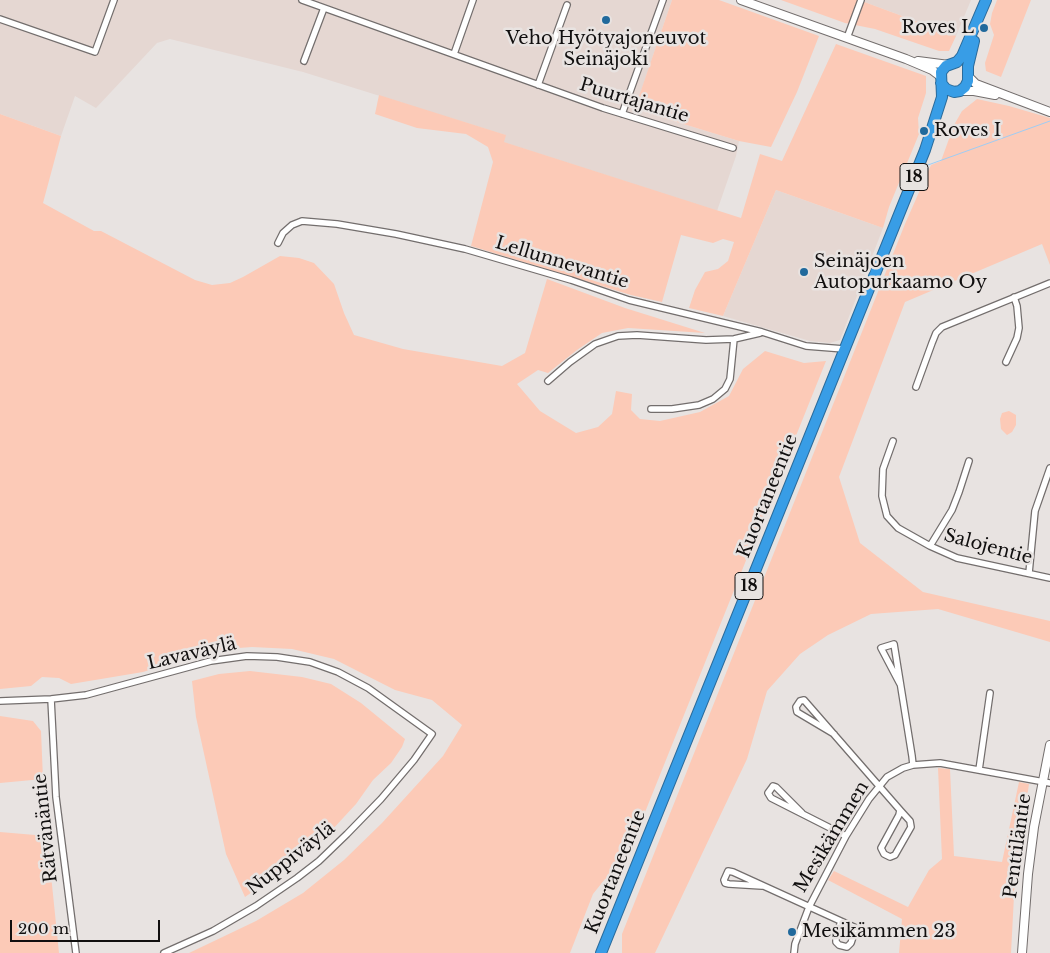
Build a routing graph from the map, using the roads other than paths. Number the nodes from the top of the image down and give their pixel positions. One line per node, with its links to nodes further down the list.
1 (114, 0): 11 (street)
2 (302, 0): 9 (street, Puurtajantie)
3 (473, 0): 13 (street)
4 (662, 0): 23 (street)
5 (741, 0): 12 (street)
6 (862, 0): 12 (street)
7 (986, 0): 10 (highway, 18)
8 (567, 5): 19 (street)
9 (324, 8): 13 (street, Puurtajantie); 15 (street)
10 (978, 18): 16 (highway, 18); 17 (highway, 18)
11 (0, 19)
12 (847, 38): 14 (street)
13 (454, 54): 19 (street, Puurtajantie)
14 (906, 59): 16 (street); 18 (street)
15 (304, 61)
16 (951, 64): 17 (highway); 18 (highway, 18)
17 (969, 76): 20 (highway, 18); 21 (street)
18 (941, 79): 20 (highway); 24 (highway, Kuortaneentie / 18)
19 (538, 85): 23 (street, Puurtajantie)
20 (957, 91): 21 (street); 24 (highway, Kuortaneentie / 18)
21 (1007, 97): 22 (street)
22 (1050, 112)
23 (622, 114): 25 (street, Puurtajantie)
24 (931, 135): 31 (highway, Kuortaneentie / 18)
25 (733, 148)
26 (278, 242): 29 (street, Lellunnevantie)
27 (1050, 283): 28 (street)
28 (1014, 297): 32 (street); 34 (street)
29 (762, 332): 30 (street); 31 (street, Lellunnevantie)
30 (734, 339): 33 (street); 35 (street)
31 (844, 350): 61 (highway, Kuortaneentie / 18)
32 (1006, 362)
33 (548, 381)
34 (916, 387)
35 (652, 409)
36 (893, 441): 39 (street, Salojentie)
37 (969, 461): 39 (street)
38 (1050, 468): 40 (street)
39 (930, 546): 40 (street, Salojentie)
40 (1029, 573): 41 (street, Salojentie)
41 (1050, 578)
42 (900, 684): 42 (street); 49 (street)
43 (990, 693): 50 (street)
44 (51, 699): 45 (street, Lavaväylä); 46 (street, Lavaväylä); 59 (street, Rätvänäntie)
45 (0, 701)
46 (432, 734): 60 (street, Nuppiväylä)
47 (834, 734): 47 (street); 52 (street)
48 (1050, 745): 51 (street, Penttiläntie)
49 (913, 765): 50 (street, Mesikämmen); 52 (street, Mesikämmen)
50 (979, 770): 51 (street, Mesikämmen)
51 (1046, 782): 63 (street, Penttiläntie)
52 (880, 785): 53 (street); 55 (street, Mesikämmen)
53 (900, 810): 53 (street)
54 (802, 813): 54 (street); 55 (street)
55 (846, 836): 57 (street, Mesikämmen)
56 (762, 886): 56 (street); 57 (street)
57 (809, 907): 58 (street); 62 (street, Mesikämmen)
58 (841, 921): 58 (street)
59 (76, 953)
60 (164, 953)
61 (601, 953)
62 (794, 953)
63 (1022, 953)

